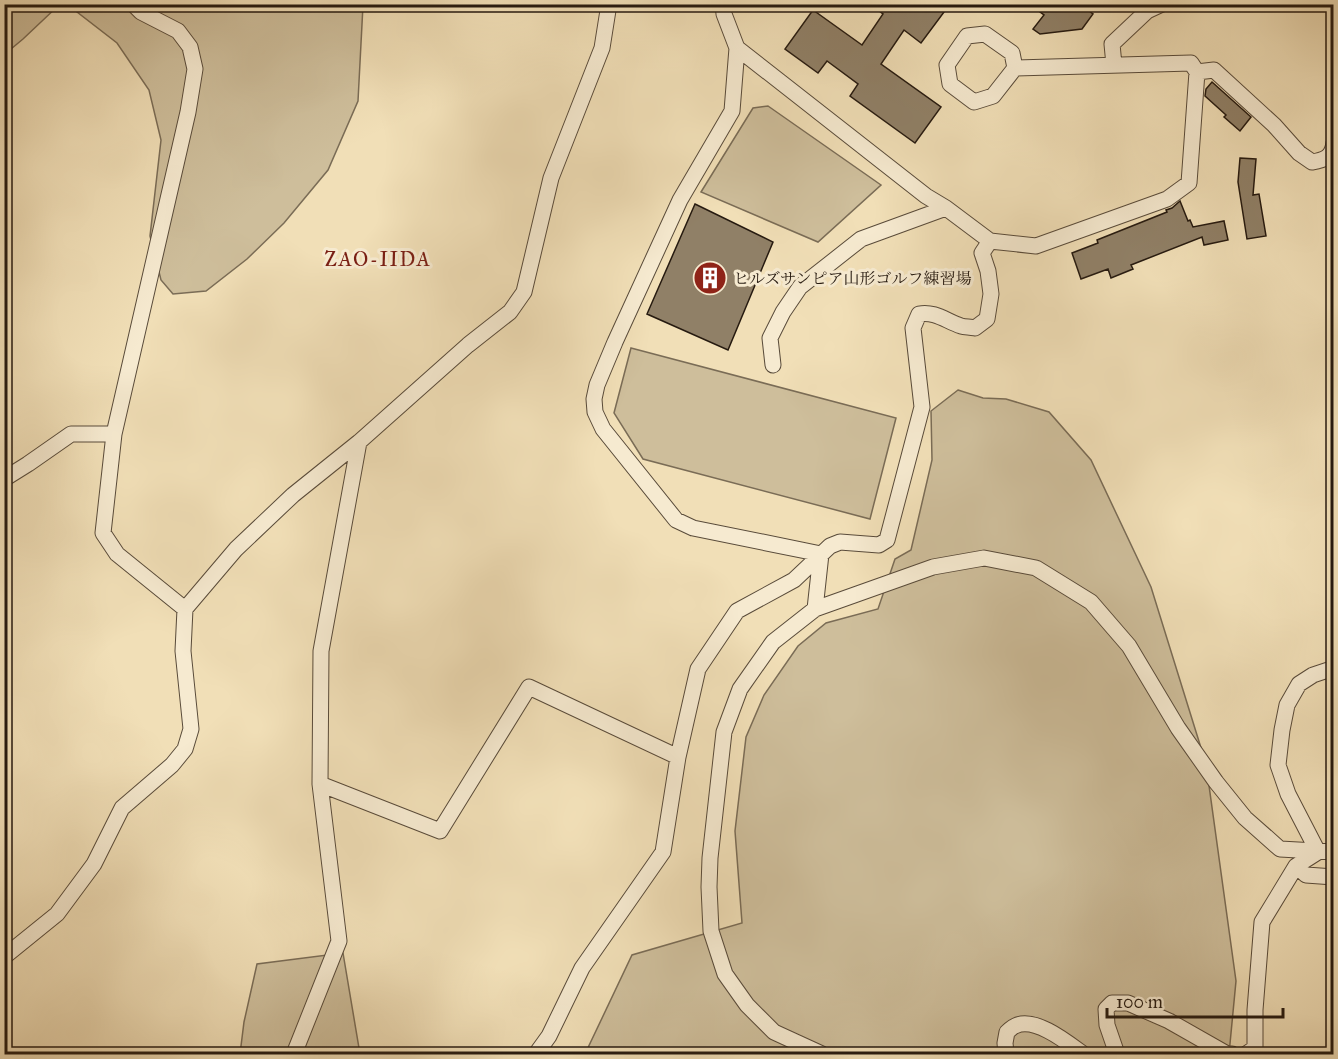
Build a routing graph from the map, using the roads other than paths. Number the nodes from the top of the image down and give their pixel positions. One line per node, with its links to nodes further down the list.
1 (133, 4): 13 (street)
2 (609, 4): 14 (street)
3 (723, 4): 5 (street)
4 (1162, 4): 6 (street)
5 (737, 48): 10 (street); 16 (street)
6 (1114, 65): 7 (street); 8 (street)
7 (1015, 68): 7 (street)
8 (1197, 72): 9 (street); 11 (street)
9 (1334, 143)
10 (946, 208): 11 (street); 12 (street)
11 (990, 241): 16 (street)
12 (773, 365)
13 (114, 434): 15 (street); 17 (street)
14 (359, 442): 17 (street); 21 (street)
15 (4, 479)
16 (821, 554): 18 (street); 20 (street)
17 (185, 609): 26 (street)
18 (815, 609): 22 (street); 29 (street)
19 (1334, 668): 22 (street)
20 (678, 757): 21 (street); 28 (street)
21 (320, 784): 27 (street)
22 (1317, 852): 23 (street); 24 (street)
23 (1334, 852)
24 (1296, 866): 25 (street); 34 (street)
25 (1334, 877)
26 (4, 957)
27 (294, 1054)
28 (536, 1054)
29 (822, 1054)
30 (1006, 1054): 31 (street)
31 (1083, 1054)
32 (1117, 1054): 33 (street)
33 (1232, 1054)
34 (1246, 1054)

